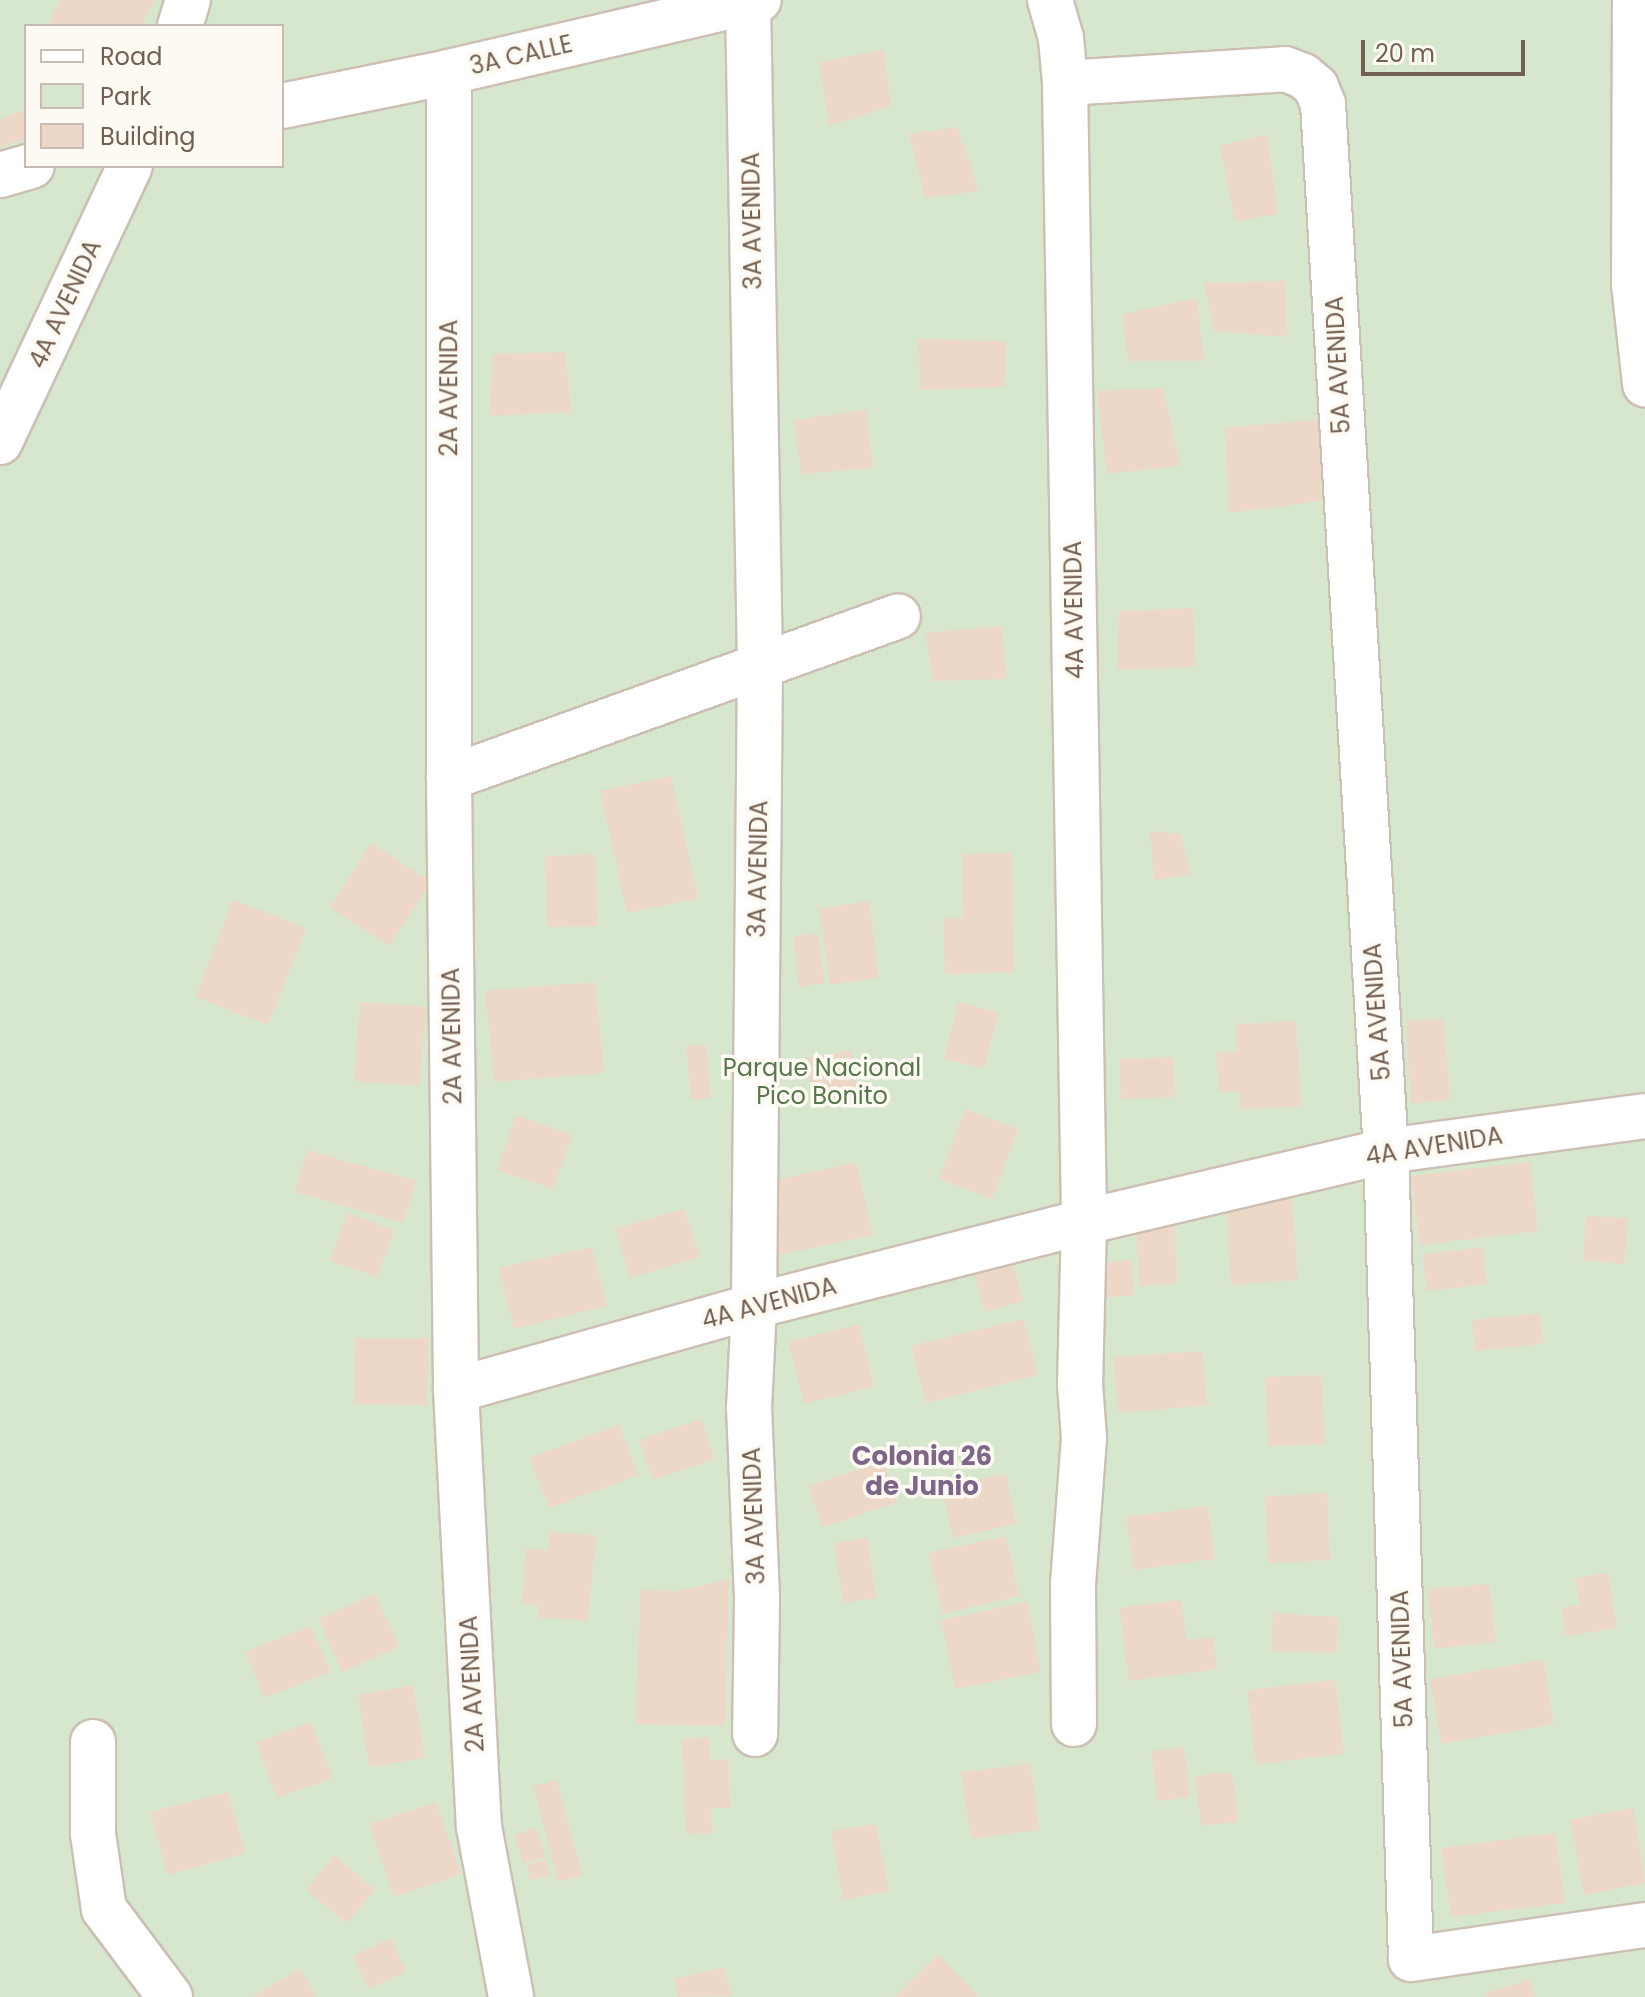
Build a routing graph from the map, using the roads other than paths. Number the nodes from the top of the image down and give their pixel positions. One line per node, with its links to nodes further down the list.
1 (188, 0): 5 (street)
2 (1050, 0): 7 (street, 4A AVENIDA)
3 (1635, 0): 12 (street)
4 (754, 2): 6 (street, 3A CALLE); 15 (street, 3A AVENIDA)
5 (181, 24)
6 (449, 72): 8 (street, 3A CALLE); 16 (street, 2A AVENIDA)
7 (1065, 83): 18 (street, 5A AVENIDA); 19 (street, 4A AVENIDA)
8 (284, 106)
9 (25, 168): 11 (street)
10 (129, 168): 13 (street, 4A AVENIDA)
11 (0, 175)
12 (1645, 384)
13 (0, 442)
14 (898, 616): 15 (street)
15 (760, 667): 16 (street); 20 (street, 3A AVENIDA)
16 (449, 778): 21 (street, 2A AVENIDA)
17 (1645, 1116): 18 (street, 4A AVENIDA)
18 (1386, 1151): 19 (street, 4A AVENIDA); 25 (street, 5A AVENIDA)
19 (1084, 1222): 20 (street, 4A AVENIDA); 22 (street, 4A AVENIDA)
20 (754, 1306): 21 (street, 4A AVENIDA); 23 (street, 3A AVENIDA)
21 (456, 1390): 27 (street, 2A AVENIDA)
22 (1074, 1724)
23 (755, 1734)
24 (93, 1742): 26 (street)
25 (1645, 1925)
26 (170, 1997)
27 (511, 1997)

